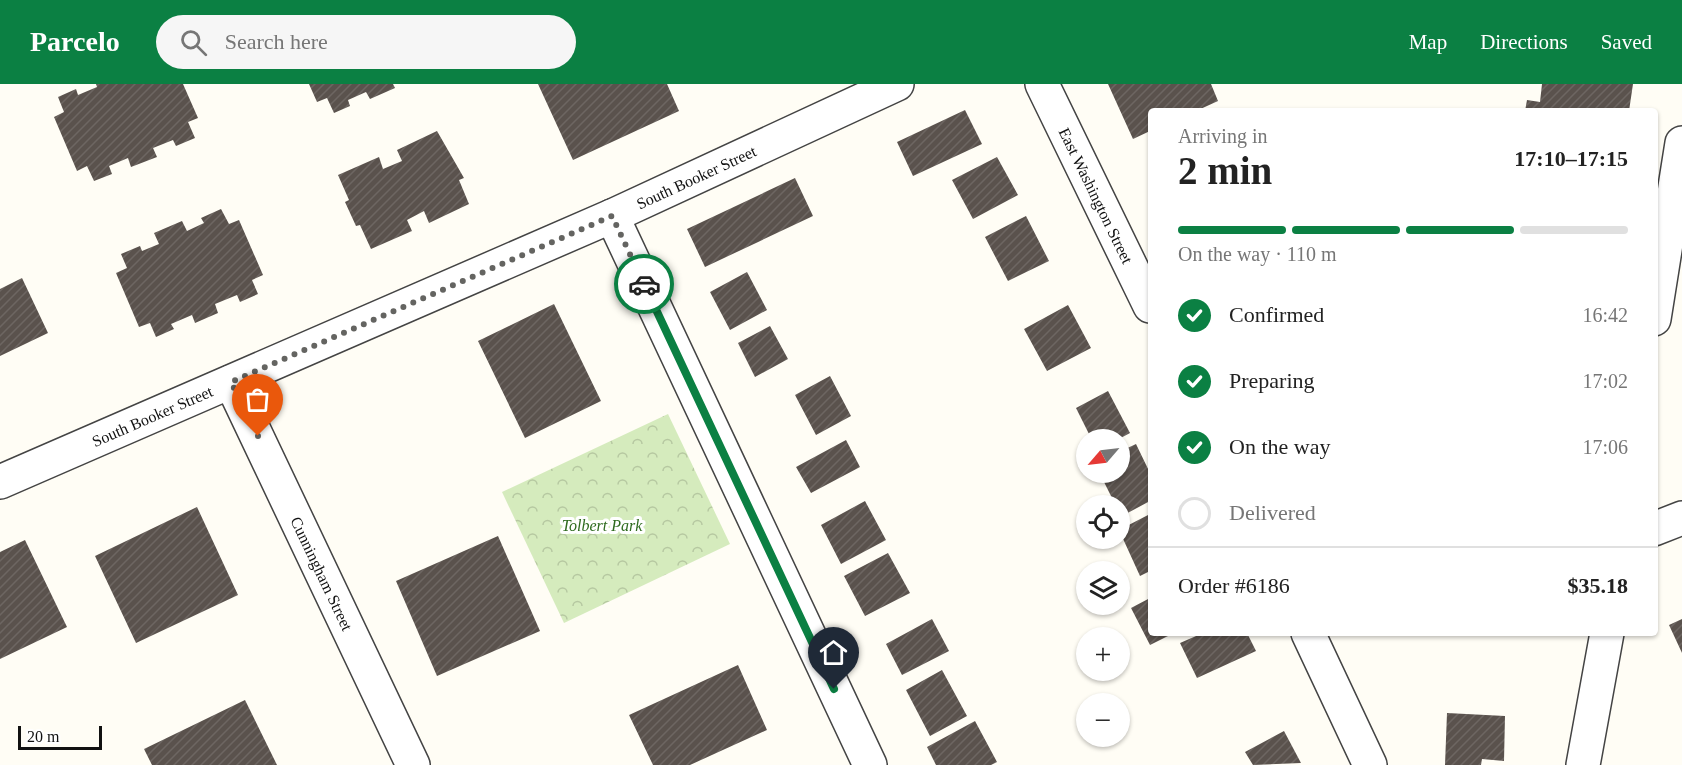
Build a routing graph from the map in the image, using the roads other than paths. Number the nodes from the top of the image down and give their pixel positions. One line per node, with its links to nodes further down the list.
1 (897, 84): 4 (street, South Booker Street)
2 (1042, 84): 6 (street, East Washington Street)
3 (1682, 144): 5 (street)
4 (612, 216): 7 (street, South Booker Street); 14 (street)
5 (1658, 294)
6 (1148, 302)
7 (231, 382): 8 (street, South Booker Street); 13 (street, Cunningham Street)
8 (0, 482)
9 (1682, 518): 10 (street)
10 (1658, 527)
11 (1309, 636): 15 (street)
12 (1606, 636): 16 (street)
13 (413, 765)
14 (870, 765)
15 (1370, 765)
16 (1583, 765)

